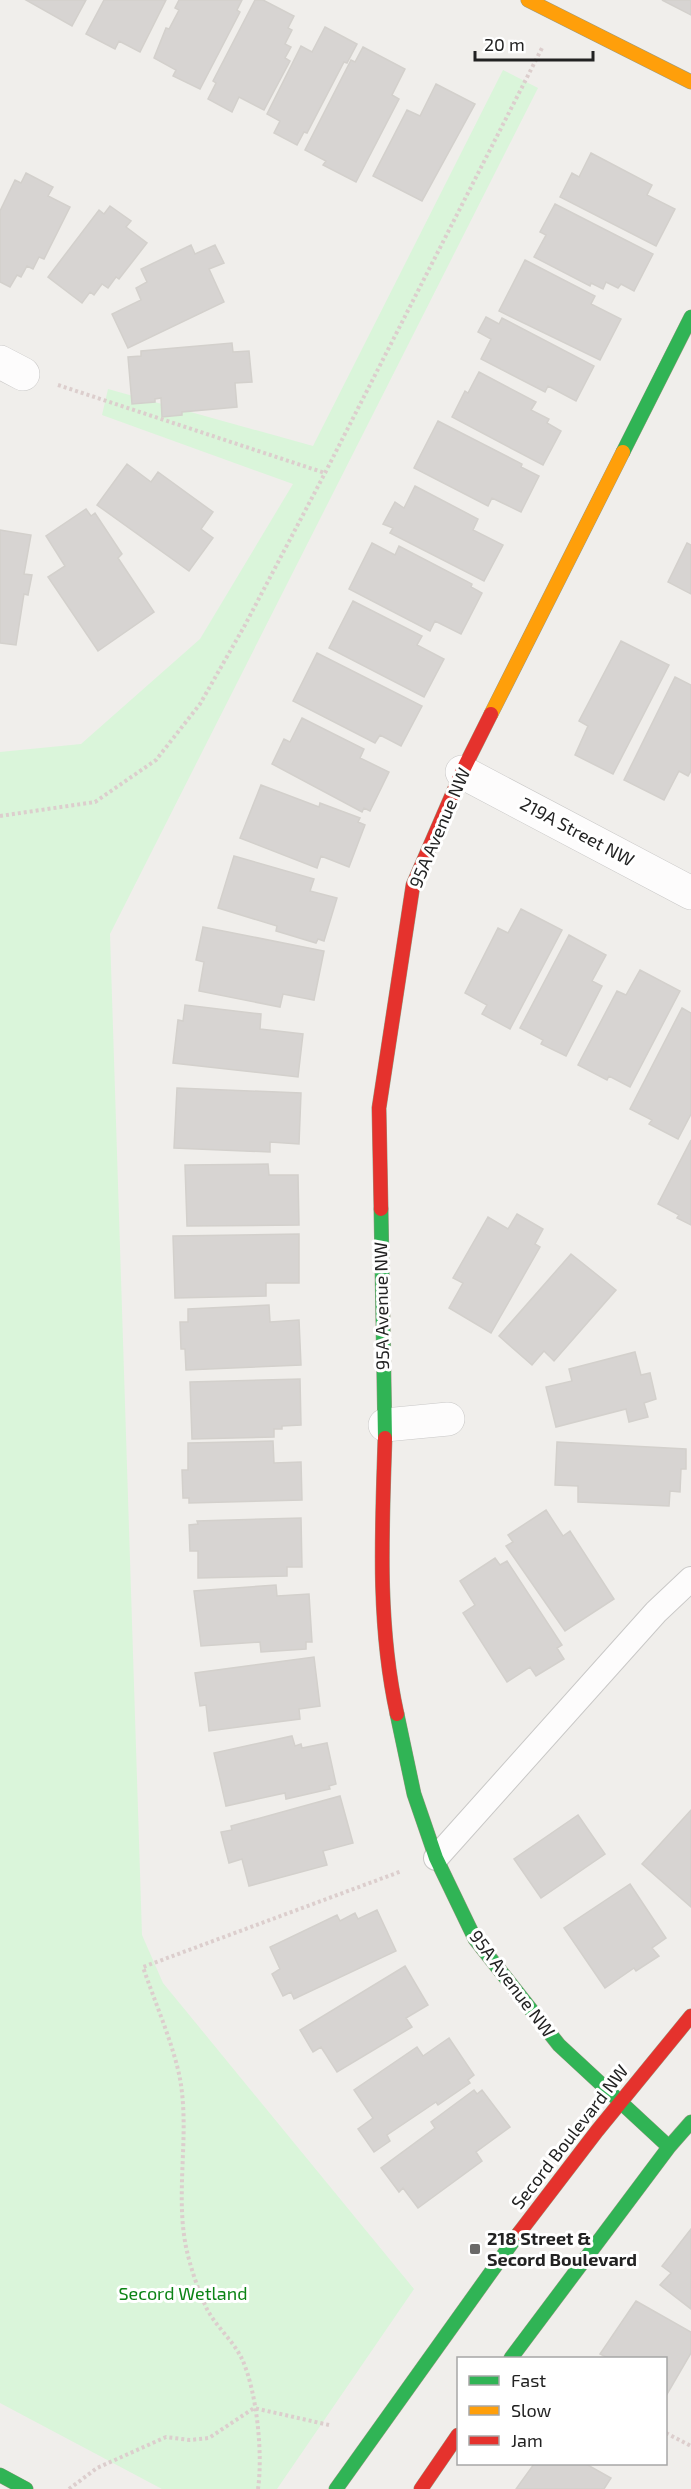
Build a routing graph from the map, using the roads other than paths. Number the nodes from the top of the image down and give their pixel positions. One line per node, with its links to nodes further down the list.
1 (528, 0): 2 (street)
2 (691, 82)
3 (691, 317): 4 (street, 95A Avenue NW)
4 (462, 772): 5 (street, 219A Street NW); 7 (street, 95A Avenue NW)
5 (691, 893)
6 (448, 1419): 7 (street)
7 (385, 1425): 9 (street, 95A Avenue NW)
8 (691, 1579): 9 (lane)
9 (436, 1858): 11 (street, 95A Avenue NW)
10 (691, 2016): 11 (street, Secord Boulevard NW)
11 (618, 2101): 13 (street, 95A Avenue NW); 18 (street, Secord Boulevard NW)
12 (691, 2122): 13 (street)
13 (669, 2147): 14 (street)
14 (512, 2357)
15 (457, 2438): 19 (street)
16 (0, 2475): 17 (street)
17 (26, 2489)
18 (336, 2489)
19 (421, 2489)

